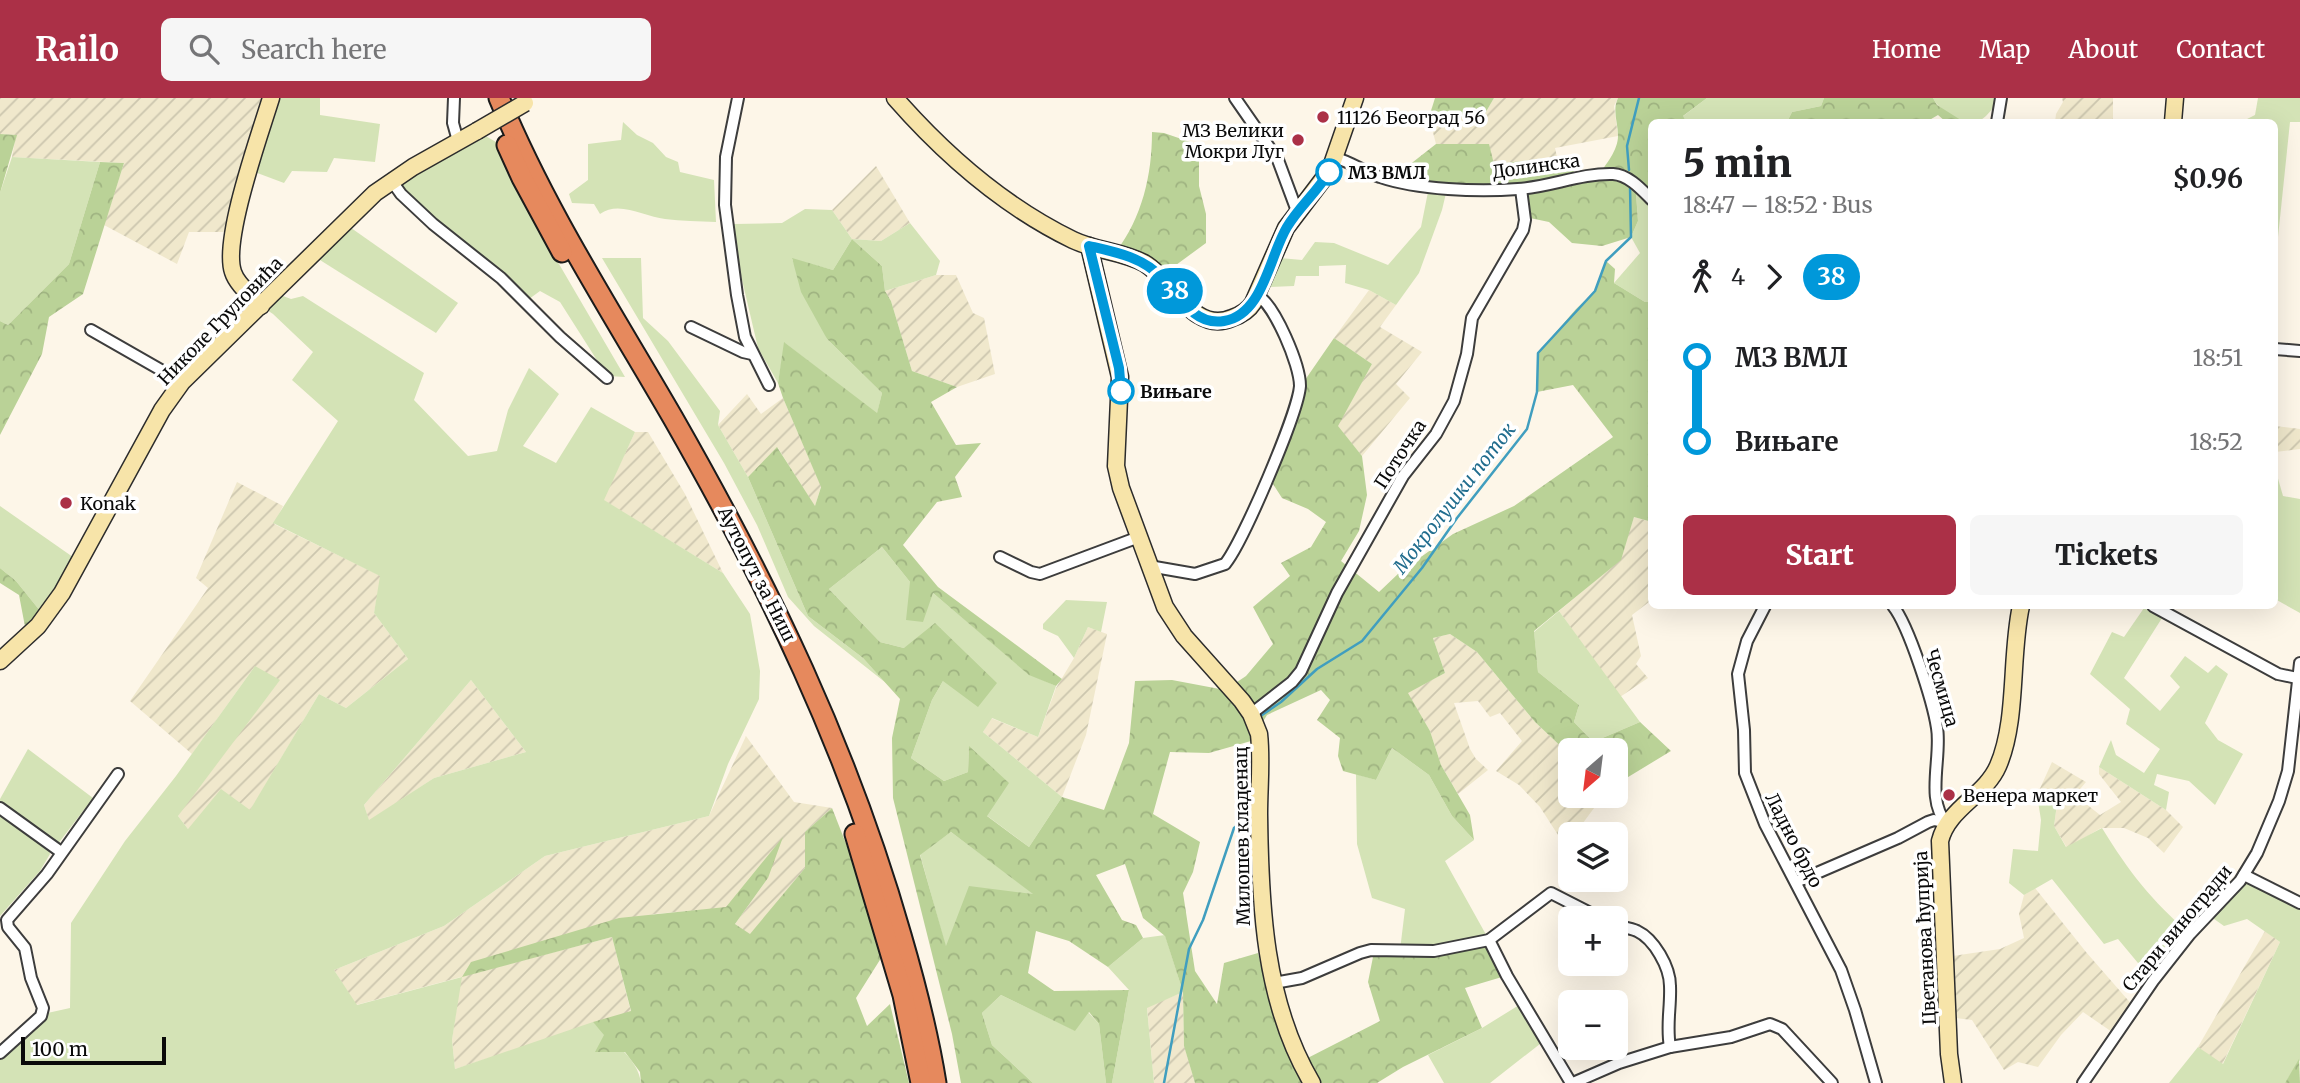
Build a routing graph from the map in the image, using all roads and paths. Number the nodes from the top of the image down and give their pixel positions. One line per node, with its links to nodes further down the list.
1 (271, 98): 22 (street)
2 (454, 98): 14 (street)
3 (486, 98): 55 (highway, Аутопут за Ниш)
4 (499, 98): 56 (highway, Аутопут за Ниш)
5 (738, 98): 27 (street)
6 (895, 98): 20 (street)
7 (1235, 98): 19 (street)
8 (1355, 98): 15 (street)
9 (2001, 98): 12 (street)
10 (2175, 98): 13 (street)
11 (529, 101): 14 (street, Николе Груловића, bridge)
12 (1998, 119)
13 (2173, 119)
14 (458, 141): 16 (street, Николе Груловића)
15 (1336, 158): 17 (street, Долинска); 19 (street)
16 (391, 180): 22 (street, Николе Груловића); 28 (street)
17 (1521, 189): 18 (street, Долинска); 41 (street, Поточка)
18 (1648, 197)
19 (1297, 211): 21 (street)
20 (1089, 246): 21 (street); 31 (street, Милошев кладенац)
21 (1257, 295): 33 (street)
22 (261, 306): 29 (street, Николе Груловића)
23 (691, 327): 27 (street)
24 (91, 330): 29 (street)
25 (2278, 349): 26 (street)
26 (2300, 351)
27 (752, 354): 30 (street)
28 (607, 378)
29 (183, 382): 38 (street, Николе Груловића)
30 (769, 385)
31 (1139, 537): 32 (street); 33 (street, Милошев кладенац)
32 (1000, 557)
33 (1149, 566): 41 (street, Милошев кладенац)
34 (1763, 609): 47 (street, Ладно брдо)
35 (1895, 609): 44 (street, Чесмица)
36 (2021, 609): 44 (street)
37 (2159, 609): 40 (street)
38 (0, 660)
39 (2300, 663): 40 (street, Стари виногради)
40 (2297, 678): 46 (street, Стари виногради)
41 (1251, 714): 52 (street, Милошев кладенац)
42 (118, 774): 45 (street)
43 (0, 808): 45 (street)
44 (1947, 823): 47 (street); 61 (street, Цветанова ћуприја)
45 (61, 852): 54 (street)
46 (2244, 875): 48 (street); 62 (street, Стари виногради)
47 (1796, 881): 60 (street, Ладно брдо)
48 (2300, 903)
49 (1576, 906): 51 (street)
50 (1628, 929): 53 (street)
51 (1489, 940): 52 (street); 58 (street)
52 (1274, 983): 57 (street, Милошев кладенац)
53 (1670, 1047): 58 (street); 59 (street)
54 (0, 1053)
55 (922, 1083)
56 (936, 1083)
57 (1312, 1083)
58 (1572, 1083)
59 (1832, 1083)
60 (1877, 1083)
61 (1953, 1083)
62 (2083, 1083)

